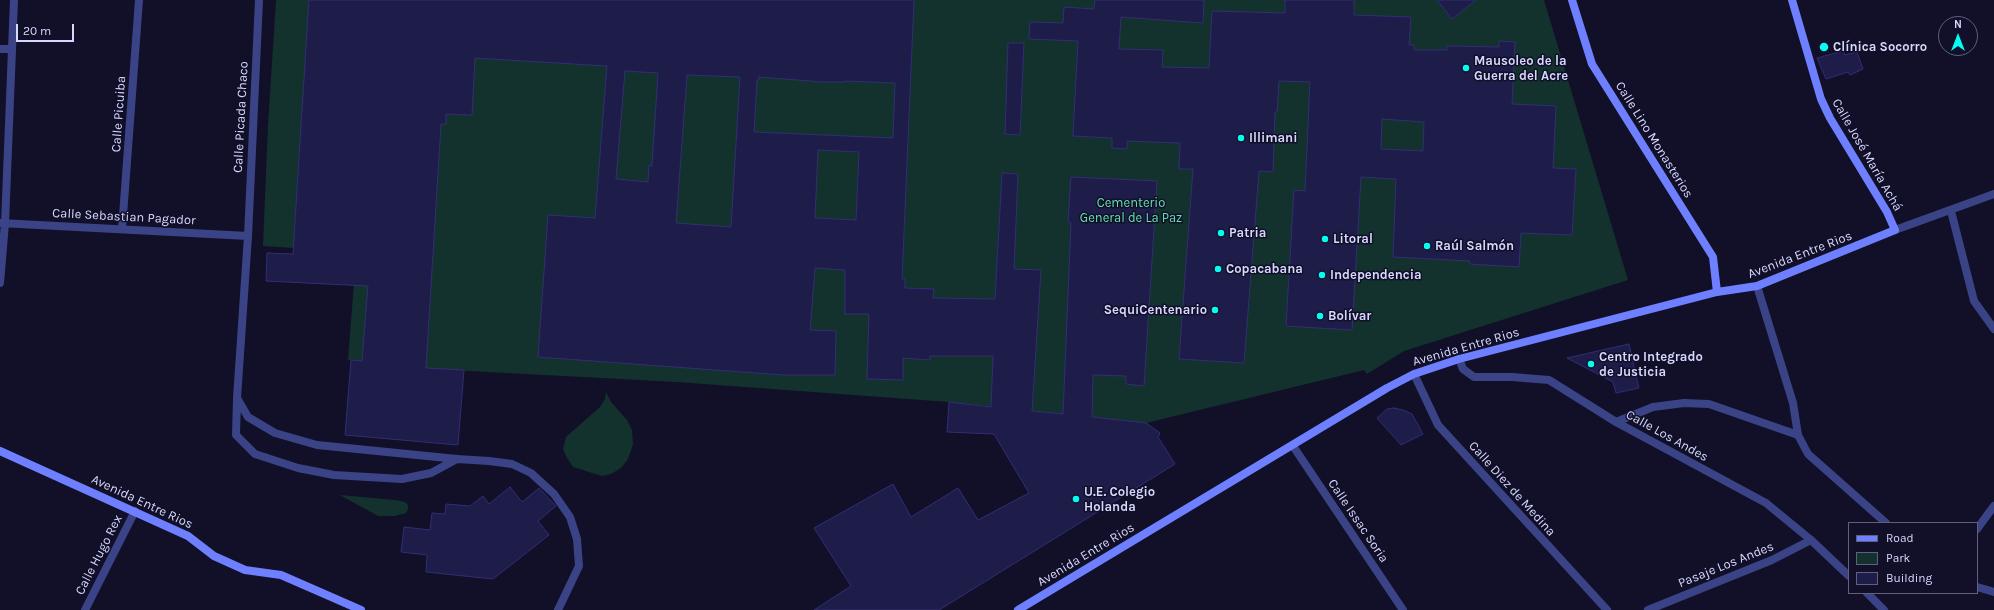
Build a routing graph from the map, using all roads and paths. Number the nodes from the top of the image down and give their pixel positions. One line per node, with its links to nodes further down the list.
1 (14, 0): 7 (street)
2 (139, 0): 11 (street, Calle Picuiba)
3 (259, 0): 13 (street, Calle Picada Chaco)
4 (1572, 0): 16 (main road, Calle Lino Monasterios)
5 (1793, 0): 12 (main road, Calle José María Achá)
6 (0, 49): 7 (street)
7 (12, 49): 10 (street)
8 (1994, 194): 9 (street)
9 (1951, 211): 12 (street); 17 (street)
10 (2, 223): 11 (street, Calle Sebastian Pagador); 14 (street)
11 (122, 229): 13 (street, Calle Sebastian Pagador)
12 (1895, 230): 15 (main road, Avenida Entre Rios)
13 (248, 236): 20 (street, Calle Picada Chaco)
14 (0, 283)
15 (1757, 286): 16 (main road, Avenida Entre Rios); 22 (street)
16 (1718, 292): 18 (main road, Avenida Entre Rios)
17 (1994, 329)
18 (1459, 359): 19 (main road, Avenida Entre Rios); 21 (street, Calle Los Andes)
19 (1414, 374): 23 (main road, Avenida Entre Rios); 40 (street, Calle Diez de Medina)
20 (237, 398): 25 (street); 25 (street, Calle Picada Chaco)
21 (1616, 422): 22 (street); 30 (street, Calle Los Andes)
22 (1798, 435): 28 (street)
23 (1293, 446): 38 (main road, Avenida Entre Rios); 39 (street, Calle Issac Soria)
24 (0, 451): 27 (main road, Avenida Entre Rios)
25 (457, 459): 37 (street)
26 (1994, 506): 29 (street)
27 (135, 512): 35 (street, Calle Hugo Rex); 36 (main road, Avenida Entre Rios)
28 (1885, 522)
29 (1978, 528)
30 (1811, 540): 31 (street, Calle Los Andes); 41 (street, Pasaje Los Andes)
31 (1848, 575)
32 (1978, 587): 33 (street)
33 (1994, 592)
34 (1868, 594): 42 (street)
35 (85, 610)
36 (361, 610)
37 (558, 610)
38 (1018, 610)
39 (1403, 610)
40 (1607, 610)
41 (1648, 610)
42 (1884, 610)

